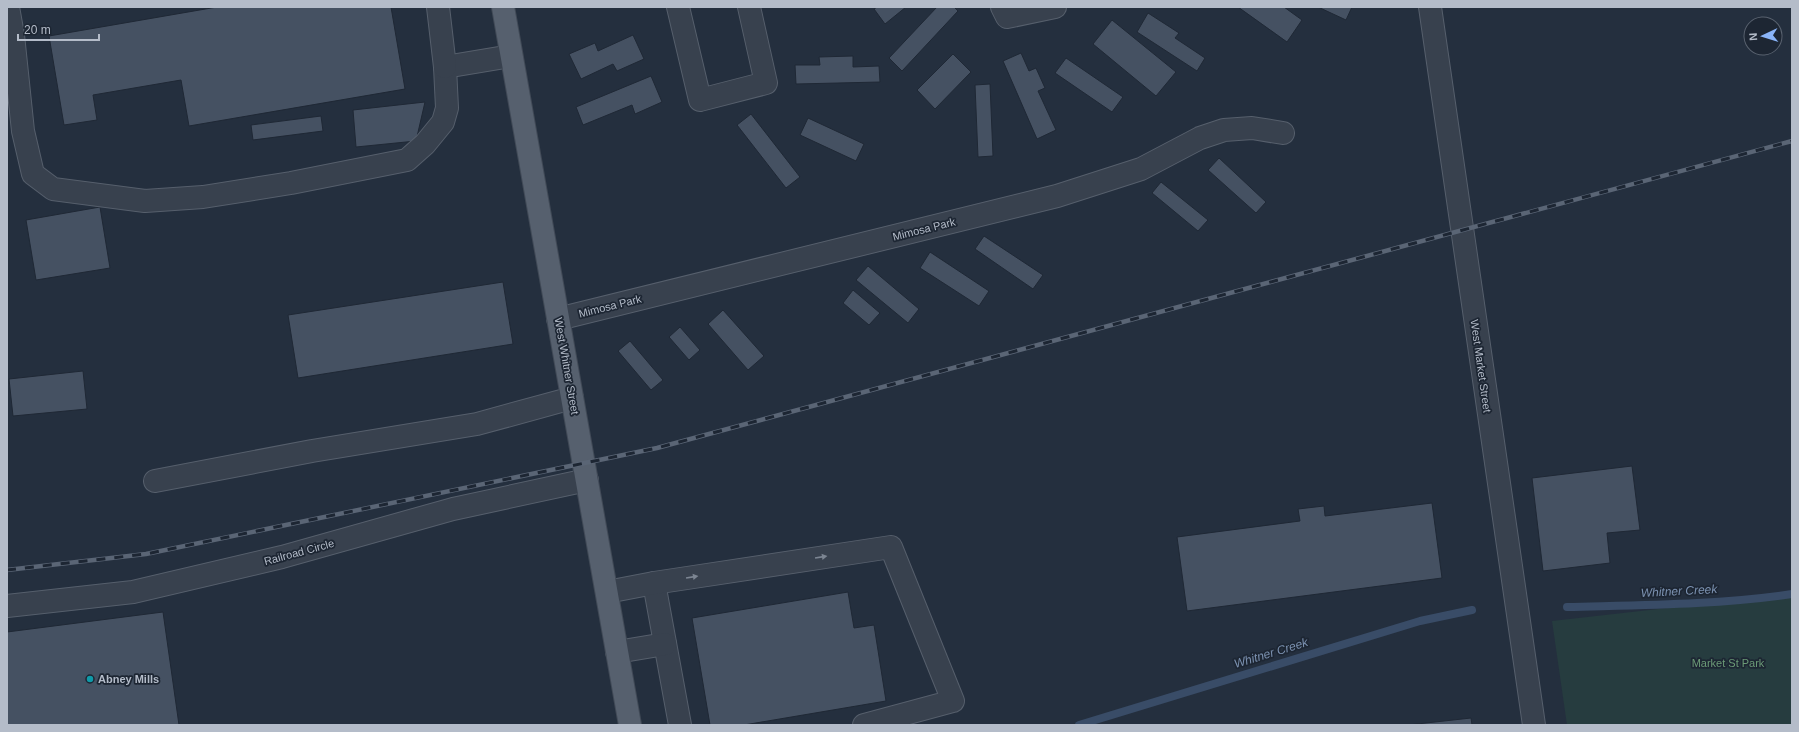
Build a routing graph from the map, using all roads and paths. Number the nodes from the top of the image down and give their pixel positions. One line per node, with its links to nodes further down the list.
1 (8, 7): 10 (street)
2 (438, 7): 10 (street)
3 (503, 7): 9 (main road, West Whitner Street)
4 (678, 7): 5 (street)
5 (749, 7)
6 (1002, 7): 7 (street)
7 (1055, 7)
8 (1430, 7): 24 (street, West Market Street)
9 (512, 56): 10 (street); 12 (main road, West Whitner Street)
10 (445, 67)
11 (1283, 133): 12 (street, Mimosa Park)
12 (558, 319): 13 (main road, West Whitner Street)
13 (572, 398): 14 (main road, West Whitner Street); 15 (street)
14 (587, 480): 17 (main road, West Whitner Street); 18 (street, Railroad Circle)
15 (155, 481)
16 (654, 583): 17 (street); 19 (street); 23 (street, one-way to 23)
17 (607, 592): 20 (main road, West Whitner Street)
18 (7, 606)
19 (665, 644): 20 (street); 22 (street)
20 (617, 652): 21 (main road, West Whitner Street)
21 (630, 725)
22 (680, 725)
23 (864, 725)
24 (1534, 725)

